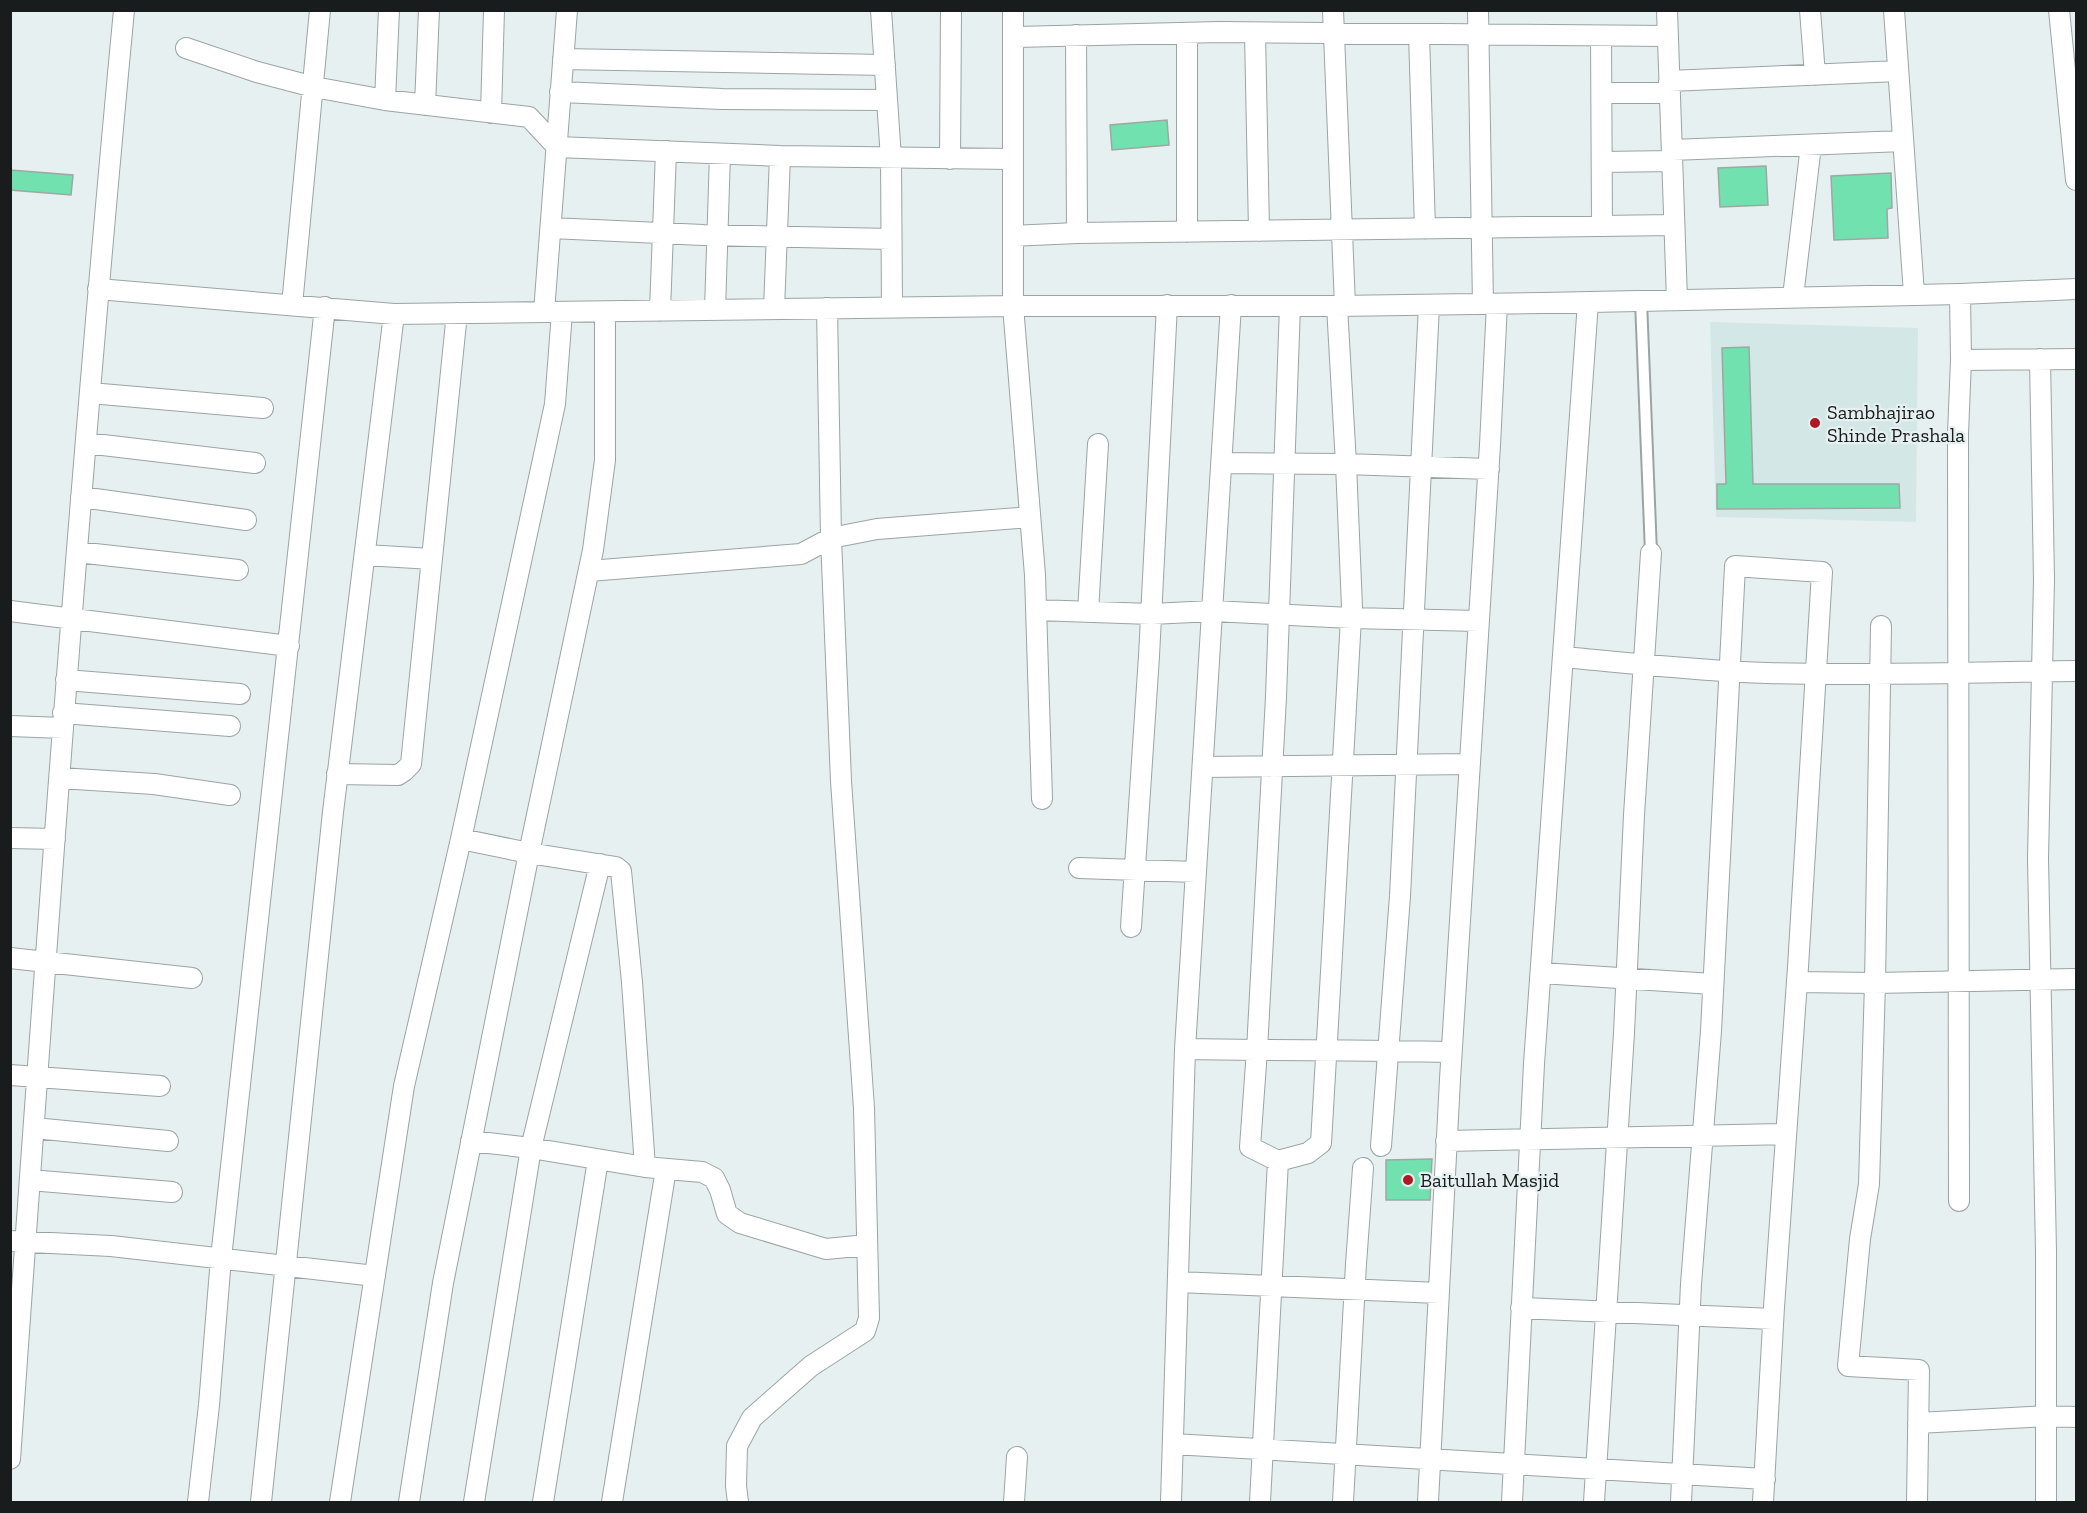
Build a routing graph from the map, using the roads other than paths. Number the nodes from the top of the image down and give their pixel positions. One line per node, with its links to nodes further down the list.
1 (124, 10): 64 (street)
2 (320, 10): 30 (street)
3 (389, 10): 34 (street)
4 (429, 10): 36 (street)
5 (495, 10): 37 (street)
6 (567, 10): 26 (street)
7 (881, 10): 27 (street)
8 (951, 10): 46 (street)
9 (1012, 10): 24 (street)
10 (1333, 10): 18 (street)
11 (1478, 10): 21 (street)
12 (1667, 10): 23 (street)
13 (1810, 10): 29 (street)
14 (1894, 10): 28 (street)
15 (2059, 10): 49 (street)
16 (1187, 33): 17 (street); 20 (street); 57 (street)
17 (1256, 33): 18 (street); 56 (street)
18 (1334, 34): 19 (street); 55 (street)
19 (1419, 34): 21 (street); 54 (street)
20 (1076, 35): 24 (street); 59 (street)
21 (1479, 35): 22 (street); 53 (street)
22 (1601, 36): 23 (street); 33 (street)
23 (1668, 36): 31 (street)
24 (1013, 37): 47 (street)
25 (186, 48): 30 (street)
26 (563, 59): 27 (street); 32 (street)
27 (885, 65): 35 (street)
28 (1898, 71): 29 (street); 38 (street)
29 (1815, 75): 31 (street)
30 (314, 87): 34 (street); 74 (street)
31 (1669, 87): 33 (street); 43 (street)
32 (560, 92): 35 (street); 40 (street)
33 (1602, 93): 48 (street)
34 (385, 100): 36 (street)
35 (887, 100): 45 (street)
36 (425, 105): 37 (street)
37 (491, 113): 40 (street)
38 (1903, 141): 39 (street); 66 (street)
39 (1811, 145): 43 (street); 68 (street)
40 (557, 147): 41 (street); 52 (street)
41 (666, 151): 42 (street); 58 (street)
42 (720, 154): 44 (street); 60 (street)
43 (1672, 155): 48 (street); 50 (street)
44 (780, 156): 45 (street); 61 (street)
45 (891, 159): 46 (street); 63 (street)
46 (950, 159): 47 (street)
47 (1013, 159): 62 (street)
48 (1602, 162): 51 (street)
49 (2076, 180)
50 (1674, 225): 51 (street); 69 (street)
51 (1602, 226): 53 (street)
52 (551, 228): 58 (street); 86 (street)
53 (1482, 228): 54 (street); 73 (street)
54 (1425, 229): 55 (street)
55 (1342, 230): 56 (street); 79 (street)
56 (1259, 231): 57 (street)
57 (1187, 232): 59 (street)
58 (663, 233): 60 (street); 85 (street)
59 (1077, 233): 62 (street)
60 (717, 235): 61 (street); 84 (street)
61 (776, 235): 63 (street); 83 (street)
62 (1013, 236): 77 (street)
63 (891, 240): 80 (street)
64 (98, 289): 74 (street); 93 (street)
65 (2076, 289): 67 (street)
66 (1914, 294): 67 (street); 68 (street)
67 (1960, 294): 92 (street)
68 (1793, 297): 69 (street)
69 (1677, 300): 70 (street)
70 (1641, 301): 71 (street); 108 (lane)
71 (1588, 302): 73 (street); 125 (street)
72 (1429, 304): 73 (street); 79 (street); 101 (street)
73 (1490, 304): 102 (street)
74 (292, 305): 81 (street)
75 (1167, 305): 76 (street); 77 (street); 117 (street)
76 (1232, 305): 78 (street); 98 (street)
77 (1013, 306): 80 (street); 104 (street)
78 (1290, 306): 79 (street); 99 (street)
79 (1341, 306): 100 (street)
80 (892, 307): 82 (street)
81 (325, 308): 89 (street); 124 (street)
82 (827, 308): 83 (street); 106 (street)
83 (774, 309): 84 (street)
84 (715, 310): 85 (street)
85 (660, 311): 87 (street)
86 (553, 312): 87 (street); 88 (street); 149 (street)
87 (605, 312): 112 (street)
88 (457, 314): 89 (street); 110 (street)
89 (394, 315): 109 (street)
90 (2040, 359): 91 (street); 92 (street); 129 (street)
91 (2076, 359)
92 (1962, 360): 130 (street)
93 (90, 393): 94 (street); 95 (street)
94 (263, 408)
95 (86, 443): 97 (street); 103 (street)
96 (1098, 444): 116 (street)
97 (255, 463)
98 (1223, 463): 99 (street); 115 (street)
99 (1284, 464): 100 (street); 118 (street)
100 (1346, 464): 101 (street); 119 (street)
101 (1421, 466): 102 (street); 121 (street)
102 (1489, 468): 122 (street)
103 (81, 497): 105 (street); 107 (street)
104 (1030, 517): 106 (street); 113 (street)
105 (246, 520)
106 (831, 538): 112 (street); 194 (street)
107 (77, 552): 111 (street); 120 (street)
108 (1652, 554): 126 (street)
109 (365, 555): 110 (street); 143 (street)
110 (432, 559): 143 (street)
111 (238, 570)
112 (589, 571): 150 (street)
113 (1036, 610): 116 (street); 146 (street)
114 (10, 611): 120 (street)
115 (1213, 611): 117 (street); 118 (street); 142 (street)
116 (1088, 612): 117 (street)
117 (1151, 614): 153 (street)
118 (1279, 615): 119 (street); 141 (street)
119 (1351, 618): 121 (street); 140 (street)
120 (72, 619): 124 (street); 133 (street)
121 (1413, 620): 122 (street); 138 (street)
122 (1479, 621): 139 (street)
123 (1881, 626): 132 (street)
124 (289, 646): 195 (street)
125 (1563, 657): 126 (street); 158 (street)
126 (1644, 665): 127 (street); 160 (street)
127 (1729, 671): 131 (street); 131 (street); 166 (street)
128 (2076, 671): 129 (street)
129 (2042, 672): 130 (street); 161 (street)
130 (1958, 673): 132 (street); 163 (street)
131 (1815, 674): 132 (street); 164 (street)
132 (1880, 674): 165 (street)
133 (66, 680): 134 (street); 135 (street)
134 (240, 694)
135 (63, 721): 136 (street); 137 (street); 144 (street)
136 (10, 726)
137 (230, 726)
138 (1406, 764): 139 (street); 140 (street); 170 (street)
139 (1470, 764): 171 (street)
140 (1343, 765): 141 (street); 169 (street)
141 (1273, 766): 142 (street); 168 (street)
142 (1203, 767): 154 (street)
143 (337, 774): 196 (street)
144 (60, 778): 145 (street); 148 (street)
145 (230, 795)
146 (1042, 799)
147 (10, 838): 148 (street)
148 (55, 839): 157 (street)
149 (461, 839): 150 (street); 197 (street)
150 (529, 854): 151 (street); 181 (street)
151 (600, 864): 184 (street); 187 (street)
152 (1079, 868): 153 (street)
153 (1135, 870): 154 (street); 155 (street)
154 (1196, 872): 167 (street)
155 (1131, 927)
156 (10, 958): 157 (street)
157 (45, 961): 159 (street); 173 (street)
158 (1541, 973): 160 (street); 179 (street)
159 (192, 978)
160 (1626, 978): 166 (street); 178 (street)
161 (2040, 979): 162 (street); 163 (street); 207 (street)
162 (2076, 979)
163 (1959, 981): 165 (street); 192 (street)
164 (1797, 982): 165 (street); 176 (street)
165 (1875, 983): 209 (street)
166 (1713, 984): 177 (street)
167 (1185, 1049): 168 (street); 198 (street)
168 (1257, 1050): 169 (street); 186 (street)
169 (1326, 1051): 170 (street); 186 (street)
170 (1388, 1051): 171 (street); 183 (street)
171 (1451, 1052): 182 (street)
172 (10, 1075): 173 (street)
173 (37, 1077): 174 (street); 175 (street)
174 (160, 1086)
175 (34, 1128): 180 (street); 190 (street)
176 (1786, 1134): 177 (street); 205 (street)
177 (1703, 1136): 178 (street); 204 (street)
178 (1617, 1137): 179 (street); 203 (street)
179 (1530, 1139): 182 (street); 202 (street)
180 (168, 1141)
181 (471, 1141): 184 (street); 223 (street)
182 (1446, 1141): 201 (street)
183 (1381, 1146)
184 (531, 1148): 185 (street); 224 (street)
185 (598, 1160): 187 (street); 225 (street)
186 (1278, 1161): 199 (street)
187 (645, 1167): 189 (street)
188 (1364, 1168): 200 (street)
189 (666, 1169): 194 (street); 226 (street)
190 (30, 1180): 191 (street); 193 (street)
191 (172, 1192)
192 (1959, 1201)
193 (18, 1241): 195 (street); 206 (street)
194 (867, 1245): 227 (street)
195 (221, 1258): 196 (street); 220 (street)
196 (285, 1265): 197 (street); 221 (street)
197 (375, 1276): 222 (street)
198 (1178, 1282): 199 (street); 210 (street)
199 (1271, 1286): 200 (street); 211 (street)
200 (1354, 1290): 201 (street); 212 (street)
201 (1439, 1293): 215 (street)
202 (1521, 1308): 203 (street); 216 (street)
203 (1606, 1312): 204 (street); 217 (street)
204 (1690, 1316): 205 (street); 218 (street)
205 (1773, 1319): 219 (street)
206 (12, 1410): 214 (street)
207 (2046, 1416): 208 (street); 209 (street); 238 (street)
208 (2076, 1417)
209 (1918, 1423): 237 (street)
210 (1173, 1444): 211 (street); 229 (street)
211 (1263, 1449): 212 (street); 230 (street)
212 (1345, 1455): 215 (street); 231 (street)
213 (1017, 1457): 228 (street)
214 (10, 1459)
215 (1430, 1460): 216 (street); 232 (street)
216 (1514, 1464): 217 (street); 233 (street)
217 (1596, 1469): 218 (street); 234 (street)
218 (1682, 1474): 219 (street); 235 (street)
219 (1765, 1479): 236 (street)
220 (198, 1503)
221 (261, 1503)
222 (340, 1503)
223 (409, 1503)
224 (474, 1503)
225 (543, 1503)
226 (612, 1503)
227 (738, 1503)
228 (1014, 1503)
229 (1171, 1503)
230 (1260, 1503)
231 (1343, 1503)
232 (1428, 1503)
233 (1512, 1503)
234 (1593, 1503)
235 (1681, 1503)
236 (1763, 1503)
237 (1917, 1503)
238 (2046, 1503)

